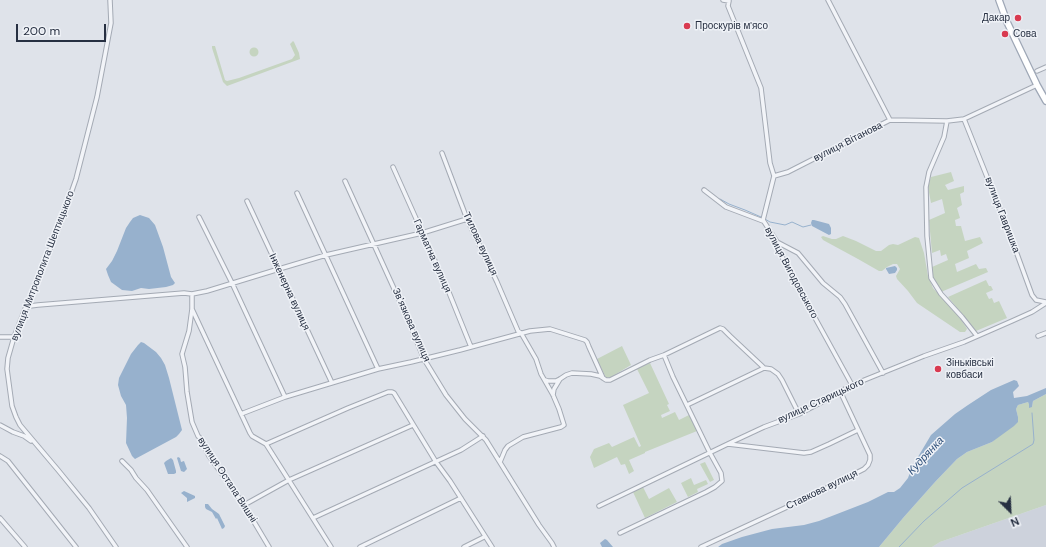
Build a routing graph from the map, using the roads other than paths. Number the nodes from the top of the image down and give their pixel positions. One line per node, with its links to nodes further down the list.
1 (110, 0): 31 (street, вулиця Митрополита Шептицького)
2 (723, 0): 5 (street)
3 (828, 0): 10 (street)
4 (999, 0): 8 (main road)
5 (730, 1): 15 (street)
6 (1046, 67): 7 (street)
7 (1037, 71)
8 (1037, 85): 9 (main road); 11 (street, вулиця Вітанова)
9 (1046, 101)
10 (890, 120): 12 (street, вулиця Вітанова); 15 (street, вулиця Вітанова)
11 (964, 120): 12 (street, вулиця Вітанова); 30 (street, вулиця Гавришка)
12 (947, 121): 36 (street)
13 (442, 153): 21 (street, Тилова вулиця)
14 (393, 166): 23 (street, Гарматна вулиця)
15 (774, 176): 22 (street)
16 (345, 181): 24 (street, Звʼязкова вулиця)
17 (704, 190): 22 (street, вулиця Вигодовського)
18 (297, 193): 26 (street)
19 (247, 201): 27 (street, Інженерна вулиця)
20 (199, 217): 28 (street)
21 (467, 219): 23 (street); 33 (street, Тилова вулиця)
22 (763, 220): 25 (street, вулиця Вигодовського)
23 (422, 233): 24 (street); 39 (street, Гарматна вулиця)
24 (374, 244): 26 (street); 41 (street, Звʼязкова вулиця)
25 (779, 246): 44 (street); 49 (street, вулиця Вигодовського)
26 (326, 256): 27 (street); 43 (street)
27 (279, 269): 28 (street); 48 (street, Інженерна вулиця)
28 (232, 283): 29 (street); 52 (street)
29 (192, 294): 31 (street); 32 (street, вулиця Остапа Вишні)
30 (1046, 303): 36 (street, вулиця Старицького)
31 (24, 309): 38 (street, вулиця Митрополита Шептицького)
32 (192, 309): 54 (street); 70 (street, вулиця Остапа Вишні)
33 (521, 333): 39 (street); 45 (street); 47 (street, Тилова вулиця)
34 (1046, 333): 37 (street)
35 (0, 336): 38 (street)
36 (977, 336): 44 (street, вулиця Старицького)
37 (1038, 336)
38 (14, 337): 61 (street, вулиця Митрополита Шептицького)
39 (472, 347): 41 (street)
40 (664, 355): 42 (street); 45 (street); 53 (street)
41 (424, 359): 43 (street); 59 (street, Звʼязкова вулиця)
42 (764, 368): 53 (street); 55 (street)
43 (378, 369): 48 (street)
44 (883, 373): 49 (street, вулиця Старицького)
45 (602, 378): 46 (street)
46 (560, 379): 47 (street); 51 (street)
47 (545, 380): 51 (street, Тилова вулиця)
48 (332, 383): 52 (street)
49 (852, 385): 50 (street, вулиця Старицького)
50 (840, 391): 55 (street, вулиця Старицького); 58 (street, Ставкова вулиця)
51 (553, 395): 67 (street, Тилова вулиця)
52 (285, 397): 54 (street)
53 (687, 405): 63 (street)
54 (241, 414): 62 (street)
55 (799, 414): 60 (street, вулиця Старицького)
56 (0, 425): 61 (street)
57 (413, 425): 62 (street); 66 (street); 68 (street)
58 (858, 430): 60 (street); 86 (street, Ставкова вулиця)
59 (483, 436): 66 (street); 67 (street, Звʼязкова вулиця)
60 (735, 443): 63 (street)
61 (36, 444): 78 (street, вулиця Митрополита Шептицького)
62 (266, 444): 68 (street)
63 (710, 453): 71 (street); 74 (street)
64 (0, 456): 77 (street)
65 (122, 461): 79 (street)
66 (436, 462): 69 (street); 73 (street)
67 (500, 462): 85 (street, Звʼязкова вулиця)
68 (289, 480): 70 (street); 73 (street)
69 (461, 498): 75 (street); 82 (street)
70 (244, 505): 80 (street, вулиця Остапа Вишні)
71 (599, 506)
72 (0, 518): 76 (street)
73 (313, 518): 81 (street)
74 (620, 533)
75 (484, 537): 83 (street); 84 (street)
76 (25, 547)
77 (76, 547)
78 (116, 547)
79 (187, 547)
80 (269, 547)
81 (331, 547)
82 (360, 547)
83 (464, 547)
84 (492, 547)
85 (554, 547)
86 (701, 547)

